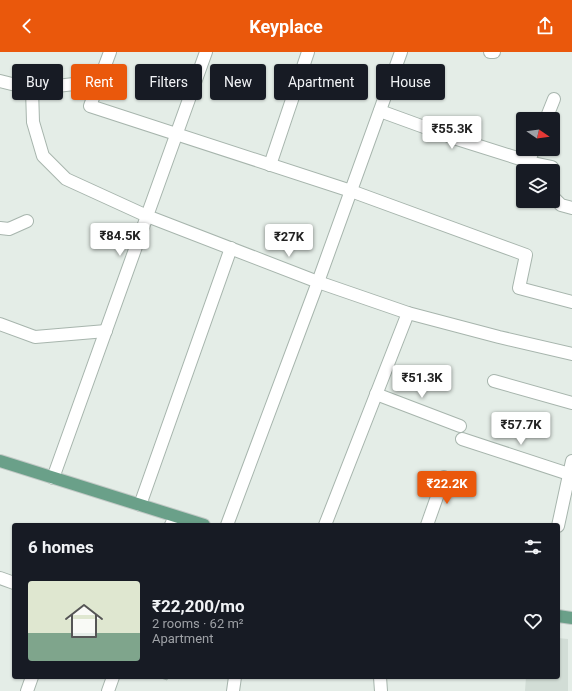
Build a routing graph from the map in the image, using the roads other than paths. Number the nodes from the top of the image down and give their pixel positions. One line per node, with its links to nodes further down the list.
1 (110, 52): 7 (street)
2 (206, 52): 15 (street)
3 (308, 52): 19 (street)
4 (401, 52): 13 (street)
5 (490, 52): 6 (street)
6 (494, 52)
7 (105, 64)
8 (0, 81): 9 (street)
9 (12, 84)
10 (554, 99): 14 (street)
11 (32, 100): 23 (street)
12 (92, 100): 15 (street)
13 (380, 112): 17 (street); 20 (street)
14 (549, 112)
15 (177, 135): 19 (street); 23 (street)
16 (531, 156): 17 (street)
17 (528, 162): 18 (street)
18 (538, 164)
19 (270, 165): 20 (street)
20 (351, 191): 27 (street); 28 (street)
21 (560, 204): 22 (street)
22 (572, 208)
23 (147, 216): 26 (street); 31 (street)
24 (27, 220): 25 (street)
25 (0, 228)
26 (231, 248): 27 (street); 43 (street)
27 (318, 282): 29 (street); 46 (street)
28 (572, 302)
29 (408, 313): 32 (street); 34 (street)
30 (0, 324): 31 (street)
31 (106, 331): 42 (street)
32 (572, 354)
33 (494, 381): 35 (street)
34 (376, 394): 36 (street); 47 (street)
35 (572, 403)
36 (460, 426)
37 (462, 439): 40 (street)
38 (572, 461): 40 (street)
39 (0, 462): 42 (main road)
40 (571, 474): 49 (street)
41 (444, 477): 48 (street)
42 (53, 478): 43 (main road)
43 (140, 505): 44 (main road)
44 (173, 521): 45 (main road)
45 (188, 523)
46 (229, 523)
47 (326, 523)
48 (428, 523)
49 (559, 523)
50 (0, 578): 51 (street)
51 (12, 582)
52 (560, 616): 53 (main road)
53 (572, 618)
54 (31, 679): 58 (street)
55 (112, 679): 59 (street)
56 (235, 679): 60 (street)
57 (380, 679): 61 (street)
58 (27, 691)
59 (108, 691)
60 (233, 691)
61 (381, 691)

